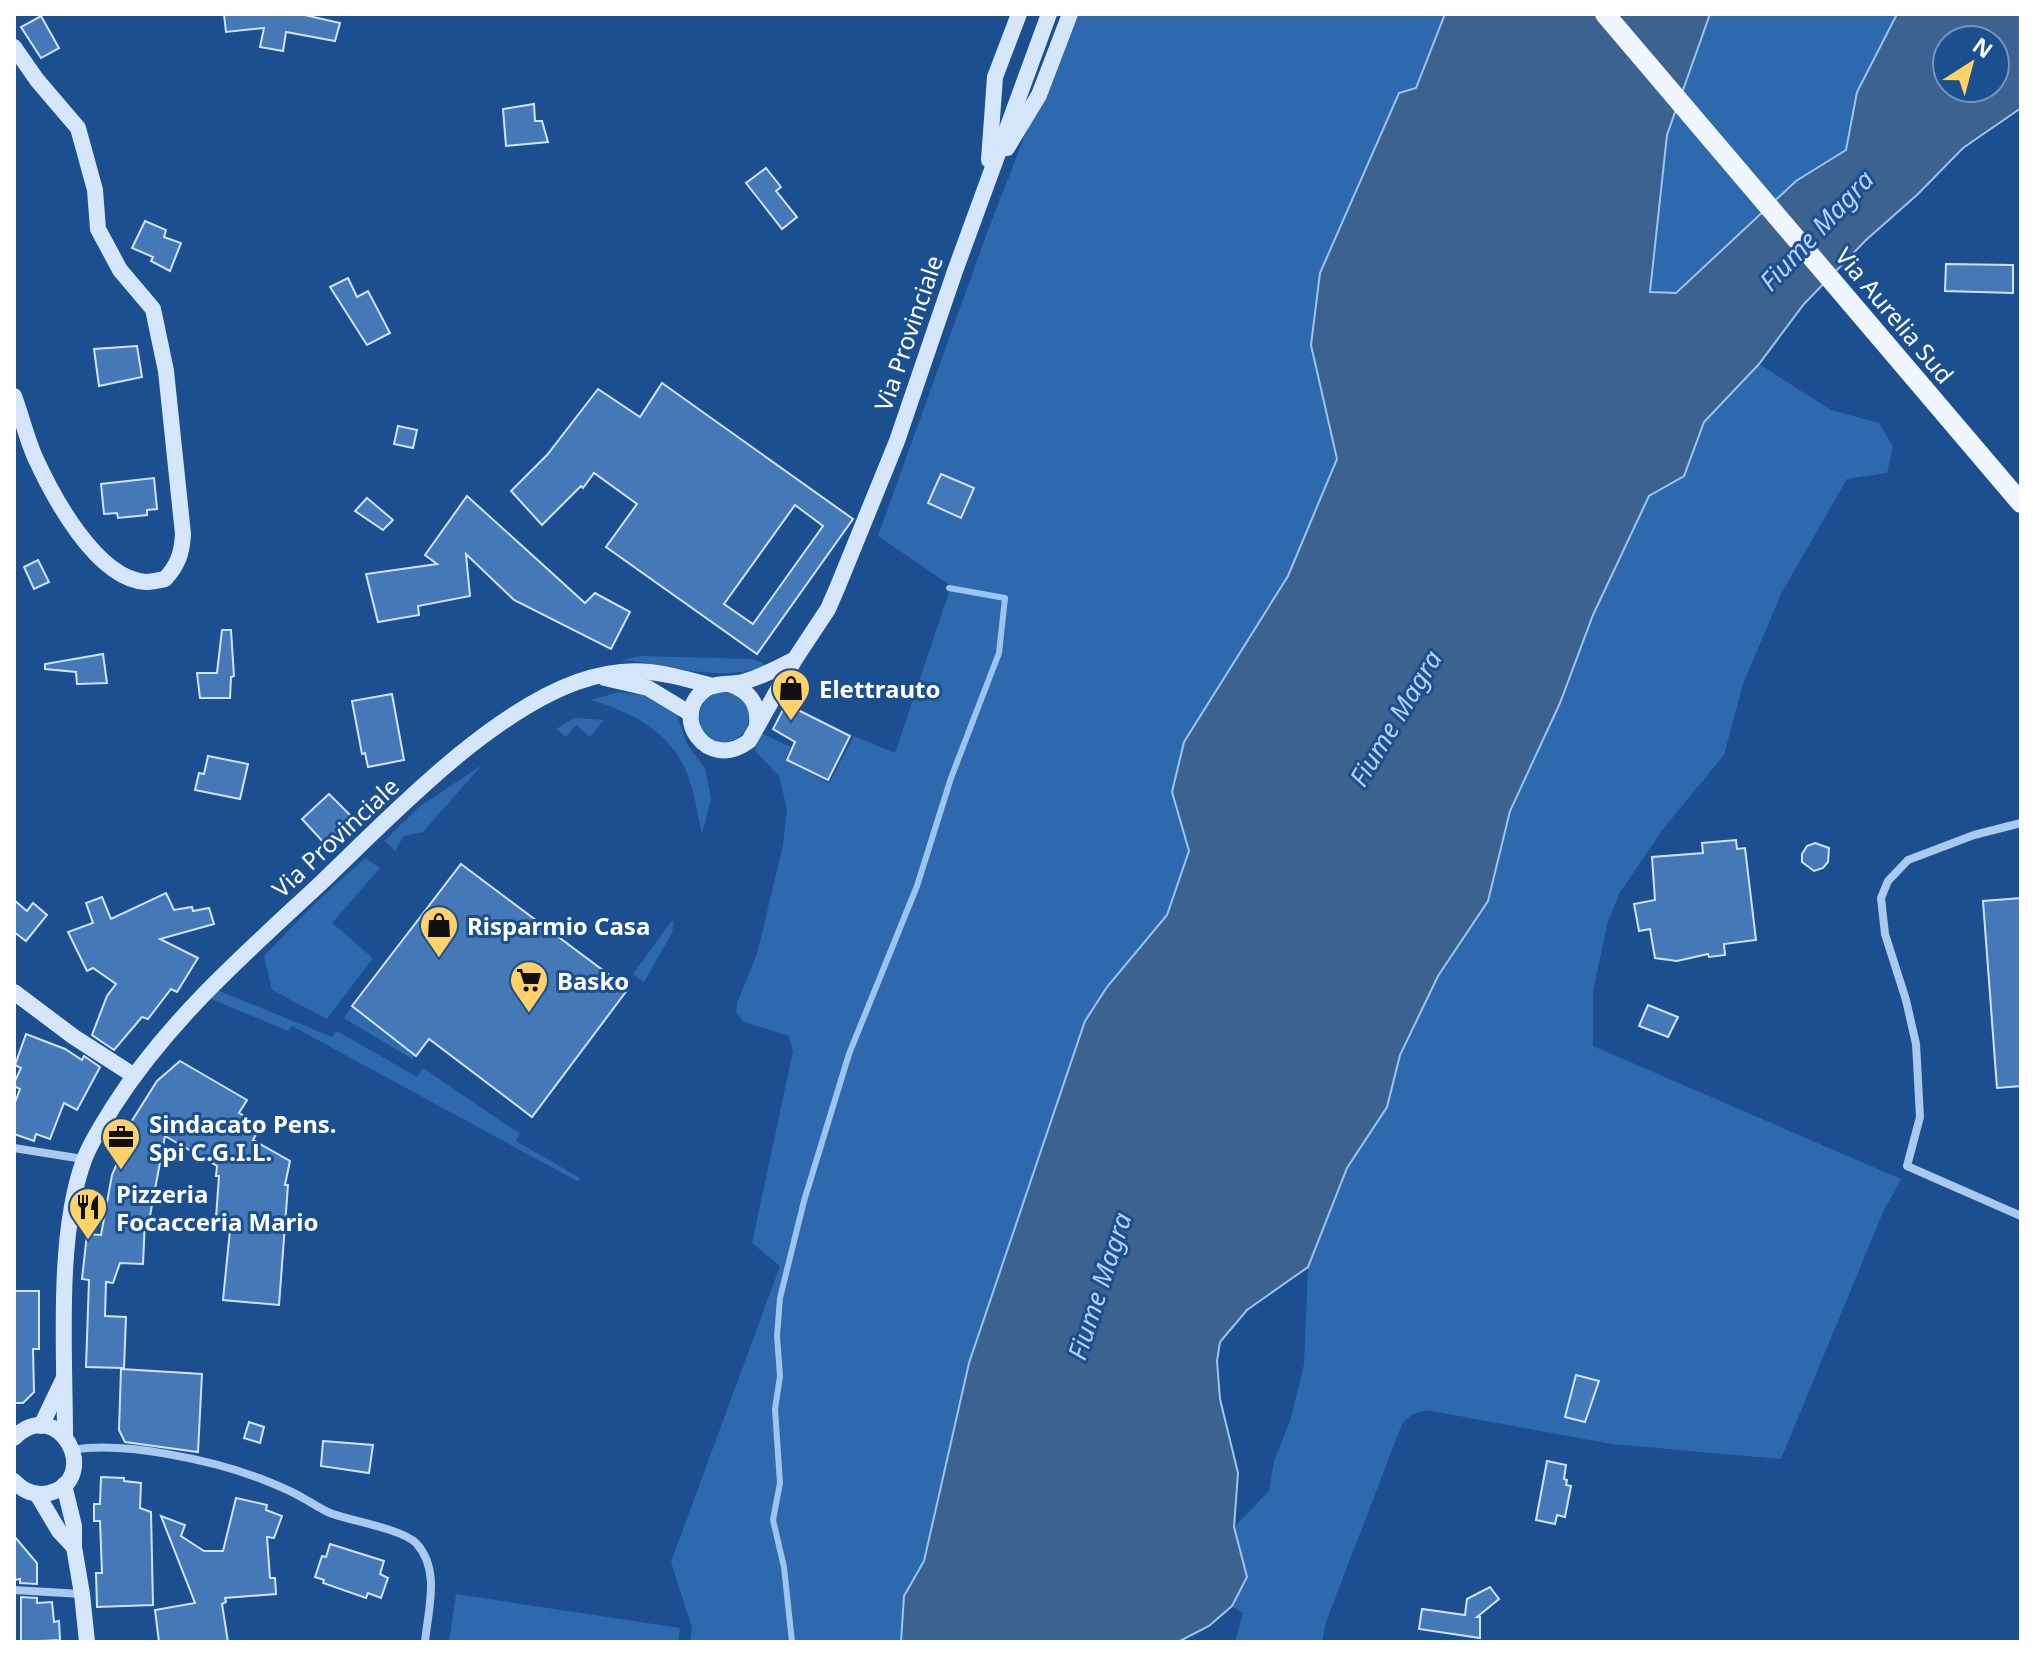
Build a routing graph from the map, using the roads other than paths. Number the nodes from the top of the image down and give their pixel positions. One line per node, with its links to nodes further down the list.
1 (1019, 14): 6 (main road)
2 (1049, 14): 6 (main road, Via Provinciale)
3 (1070, 14): 6 (main road)
4 (1605, 14): 8 (main road, Via Aurelia Sud)
5 (14, 47): 7 (main road)
6 (987, 180): 9 (main road, Via Provinciale)
7 (14, 396)
8 (2021, 503)
9 (795, 659): 11 (main road); 13 (main road, Via Provinciale)
10 (600, 677): 11 (main road); 12 (main road, Via Provinciale); 16 (main road, Via Provinciale)
11 (721, 685): 12 (main road); 13 (main road)
12 (691, 714): 13 (main road, Via Provinciale)
13 (757, 725)
14 (2021, 823): 19 (street)
15 (14, 992): 16 (main road)
16 (133, 1075): 18 (main road, Via Provinciale)
17 (14, 1148): 18 (street)
18 (84, 1159): 20 (main road, Via Provinciale)
19 (2021, 1216)
20 (65, 1376): 21 (main road, Via Provinciale); 23 (main road)
21 (41, 1426): 22 (main road); 23 (main road)
22 (15, 1435)
23 (69, 1443): 25 (main road); 31 (street)
24 (14, 1481): 26 (main road)
25 (64, 1485): 26 (main road); 27 (main road)
26 (37, 1494): 27 (main road)
27 (74, 1547): 29 (main road)
28 (14, 1590): 29 (street)
29 (82, 1594): 30 (main road)
30 (87, 1642)
31 (425, 1642)

